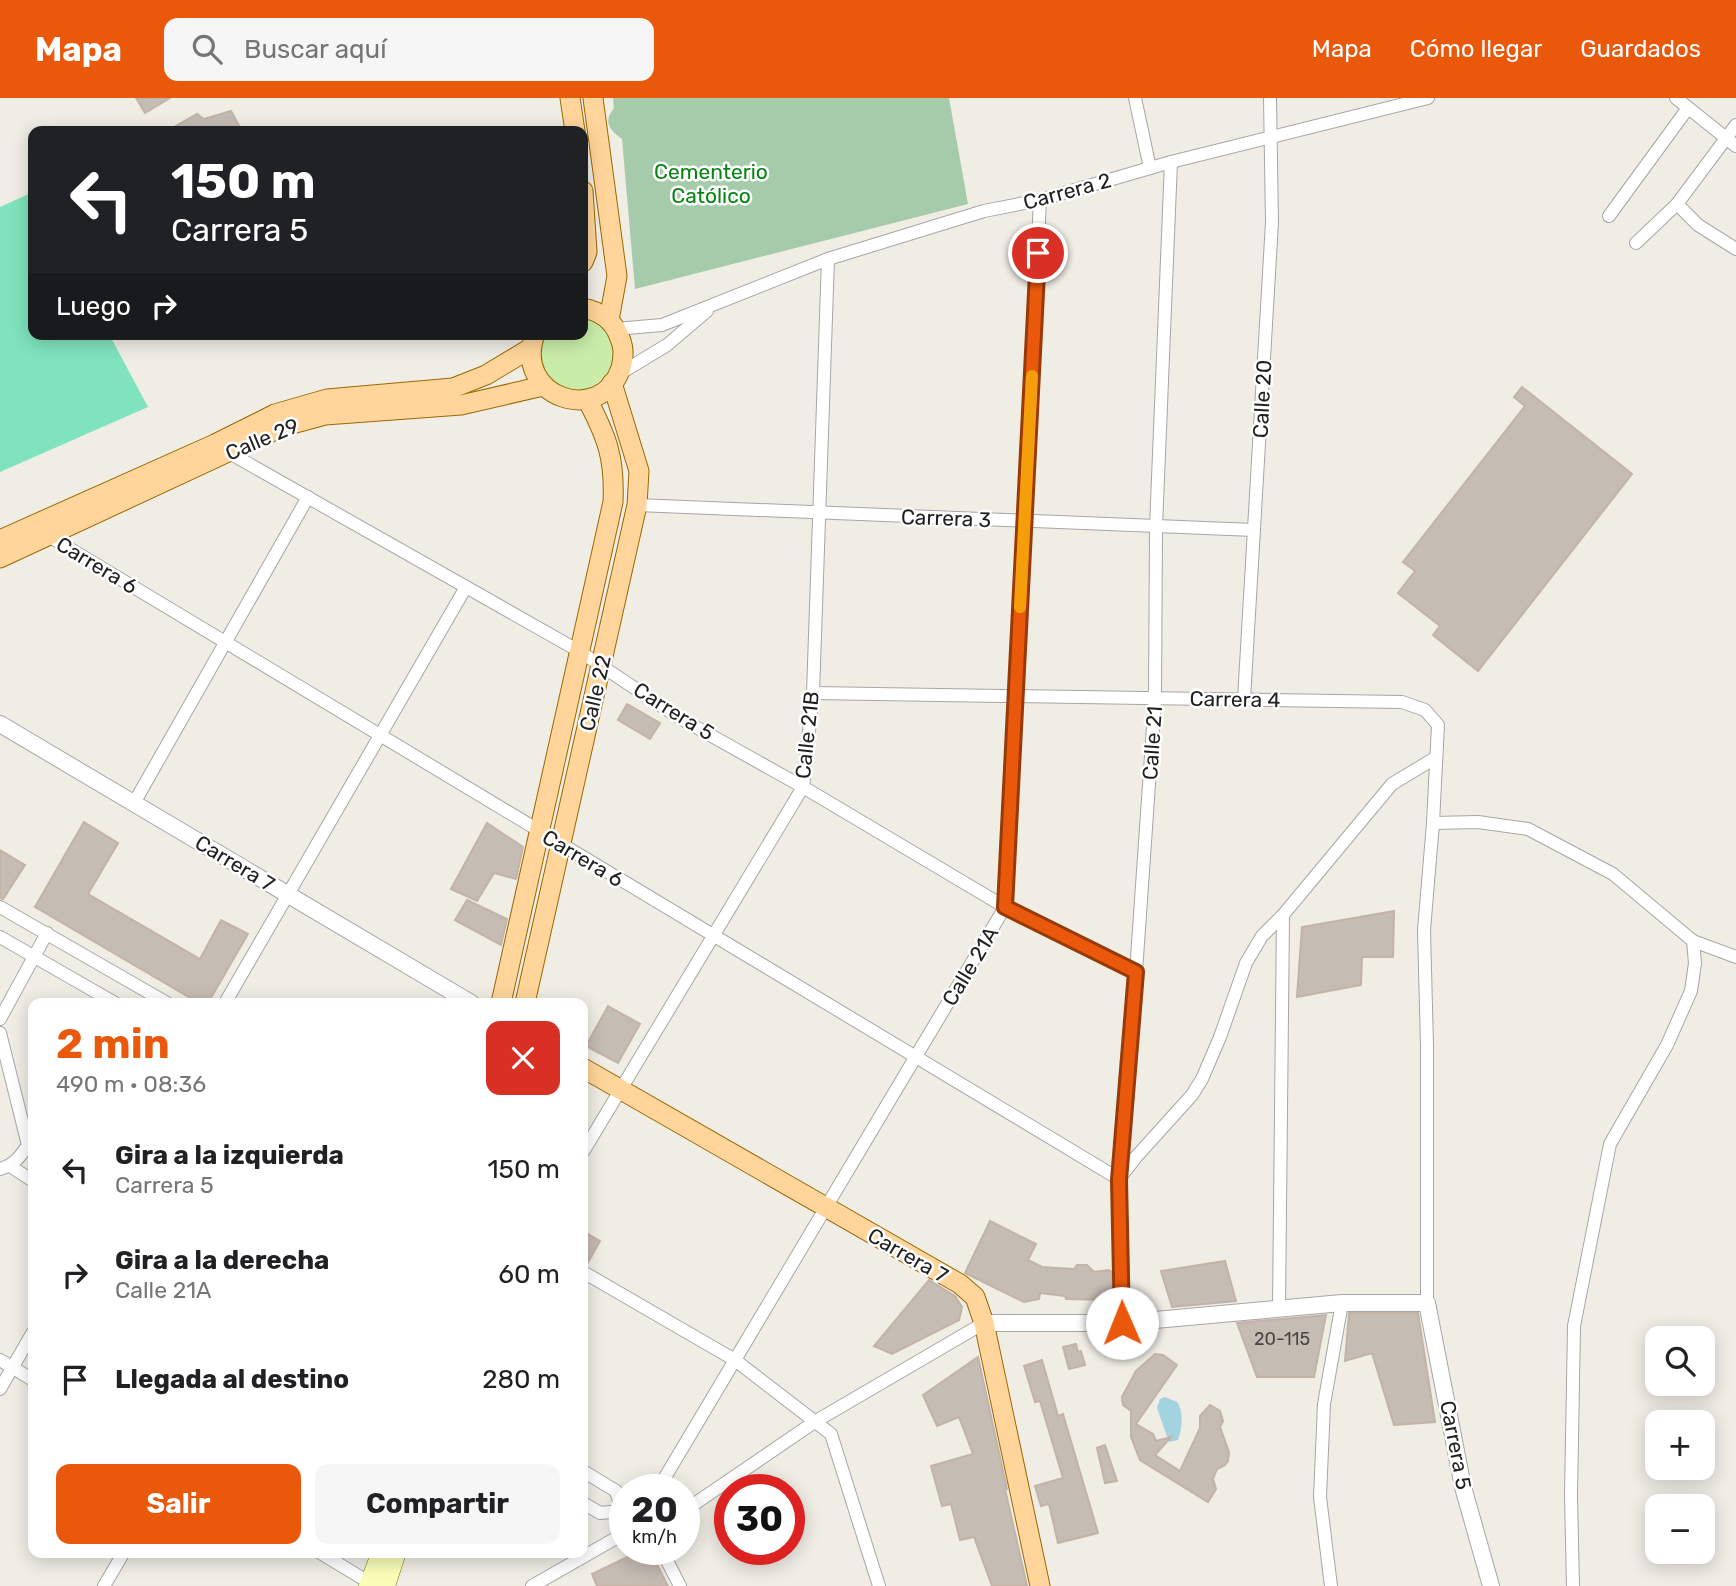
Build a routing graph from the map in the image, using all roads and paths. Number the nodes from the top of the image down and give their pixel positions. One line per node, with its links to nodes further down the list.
1 (570, 98): 9 (main road)
2 (593, 98): 22 (main road)
3 (1135, 98): 13 (street)
4 (1270, 98): 10 (street, Calle 20)
5 (1427, 98): 10 (street, Carrera 2)
6 (1676, 98): 7 (street)
7 (1688, 108): 11 (street); 16 (street)
8 (1736, 125): 11 (street)
9 (574, 126)
10 (1269, 138): 12 (street, Carrera 2); 33 (street, Calle 20)
11 (1731, 141): 15 (street)
12 (1171, 162): 13 (street, Carrera 2); 32 (street, Calle 21)
13 (1150, 168): 14 (street, Carrera 2)
14 (1040, 200): 19 (street, Carrera 2); 31 (street, Calle 21A)
15 (1677, 204): 17 (street); 18 (street)
16 (1609, 216)
17 (1636, 243)
18 (1736, 249)
19 (828, 259): 20 (street, Carrera 2); 30 (street, Calle 21B)
20 (713, 306): 22 (street, Carrera 2); 24 (street, Carrera 2)
21 (588, 310): 22 (main road)
22 (612, 325): 24 (main road, Calle 22)
23 (533, 341): 25 (main road); 27 (main road, Calle 29)
24 (616, 379): 26 (main road); 29 (main road, Calle 22)
25 (543, 386): 26 (main road); 27 (main road, Calle 29)
26 (587, 399): 39 (main road, Calle 22)
27 (222, 448): 28 (street, Carrera 5); 34 (main road, Calle 29); 35 (main road, Calle 29)
28 (308, 497): 37 (street, Carrera 5); 38 (street)
29 (638, 505): 30 (street, Carrera 3); 40 (main road, Calle 22)
30 (819, 513): 31 (street, Carrera 3); 41 (street, Calle 21B)
31 (1024, 521): 32 (street, Carrera 3); 42 (street, Calle 21A)
32 (1156, 527): 33 (street, Carrera 3); 43 (street, Calle 21)
33 (1254, 530): 44 (street, Calle 20)
34 (47, 535): 36 (main road, Calle 29); 38 (street, Carrera 6)
35 (0, 540)
36 (0, 558)
37 (466, 587): 39 (street, Carrera 5); 46 (street)
38 (226, 643): 46 (street, Carrera 6); 49 (street)
39 (579, 651): 40 (street, Carrera 5); 51 (main road, Calle 22)
40 (601, 664): 48 (street, Carrera 5); 52 (main road, Calle 22)
41 (813, 693): 42 (street, Carrera 4); 48 (street, Calle 21B)
42 (1016, 696): 43 (street, Carrera 4); 55 (street, Calle 21A)
43 (1155, 698): 44 (street, Carrera 4); 63 (street, Calle 21)
44 (1244, 699): 47 (street, Carrera 4)
45 (0, 724): 49 (street, Carrera 7)
46 (380, 736): 51 (street, Carrera 6); 53 (street)
47 (1435, 758): 50 (street); 56 (street)
48 (803, 787): 55 (street, Carrera 5); 58 (street, Calle 21B)
49 (134, 803): 53 (street, Carrera 7)
50 (1433, 823): 60 (street); 84 (street)
51 (539, 831): 52 (street, Carrera 6); 68 (main road, Calle 22)
52 (561, 844): 58 (street, Carrera 6); 69 (main road, Calle 22)
53 (288, 894): 66 (street); 67 (street, Carrera 7)
54 (0, 907): 57 (street)
55 (1005, 907): 63 (street, Carrera 5); 72 (street, Calle 21A)
56 (1283, 915): 80 (street); 85 (street)
57 (47, 933): 61 (street); 65 (street)
58 (713, 936): 72 (street, Carrera 6); 74 (street, Calle 21B)
59 (0, 937): 61 (street)
60 (1693, 941): 62 (street); 117 (street)
61 (36, 956): 64 (street); 70 (street)
62 (1736, 957)
63 (1136, 972): 80 (street, Calle 21)
64 (107, 998)
65 (158, 998)
66 (228, 998)
67 (463, 998)
68 (502, 998)
69 (526, 998)
70 (0, 1019)
71 (0, 1033): 75 (street)
72 (916, 1057): 80 (street, Carrera 6); 81 (street, Calle 21A)
73 (588, 1071): 74 (main road, Carrera 7)
74 (620, 1089): 76 (street, Calle 21B); 81 (main road, Carrera 7)
75 (28, 1136)
76 (588, 1143)
77 (28, 1149): 78 (street)
78 (5, 1168): 79 (street)
79 (28, 1179)
80 (1119, 1180): 87 (street, Calle 21)
81 (826, 1208): 86 (main road, Carrera 7); 90 (street, Calle 21A)
82 (588, 1275): 90 (street)
83 (1342, 1303): 84 (street); 85 (street); 115 (street)
84 (1427, 1303): 116 (street, Carrera 5)
85 (1279, 1308): 87 (street)
86 (984, 1323): 87 (street); 94 (street); 114 (main road, Carrera 7)
87 (1122, 1323)
88 (28, 1341): 91 (street)
89 (0, 1360): 91 (street)
90 (735, 1360): 94 (street); 96 (street, Calle 21A)
91 (13, 1368): 92 (street); 93 (street)
92 (28, 1377)
93 (0, 1389)
94 (816, 1422): 98 (street); 113 (street)
95 (588, 1474): 97 (street)
96 (667, 1474)
97 (609, 1487)
98 (700, 1500)
99 (588, 1506): 100 (street)
100 (609, 1512)
101 (609, 1542): 102 (street)
102 (588, 1554)
103 (120, 1558): 110 (street)
104 (329, 1558): 109 (street)
105 (380, 1558): 109 (main road)
106 (393, 1558): 109 (main road)
107 (581, 1558): 111 (street)
108 (669, 1565): 112 (street)
109 (375, 1585)
110 (104, 1586)
111 (532, 1586)
112 (680, 1586)
113 (879, 1586)
114 (1040, 1586)
115 (1331, 1586)
116 (1491, 1586)
117 (1573, 1586)

